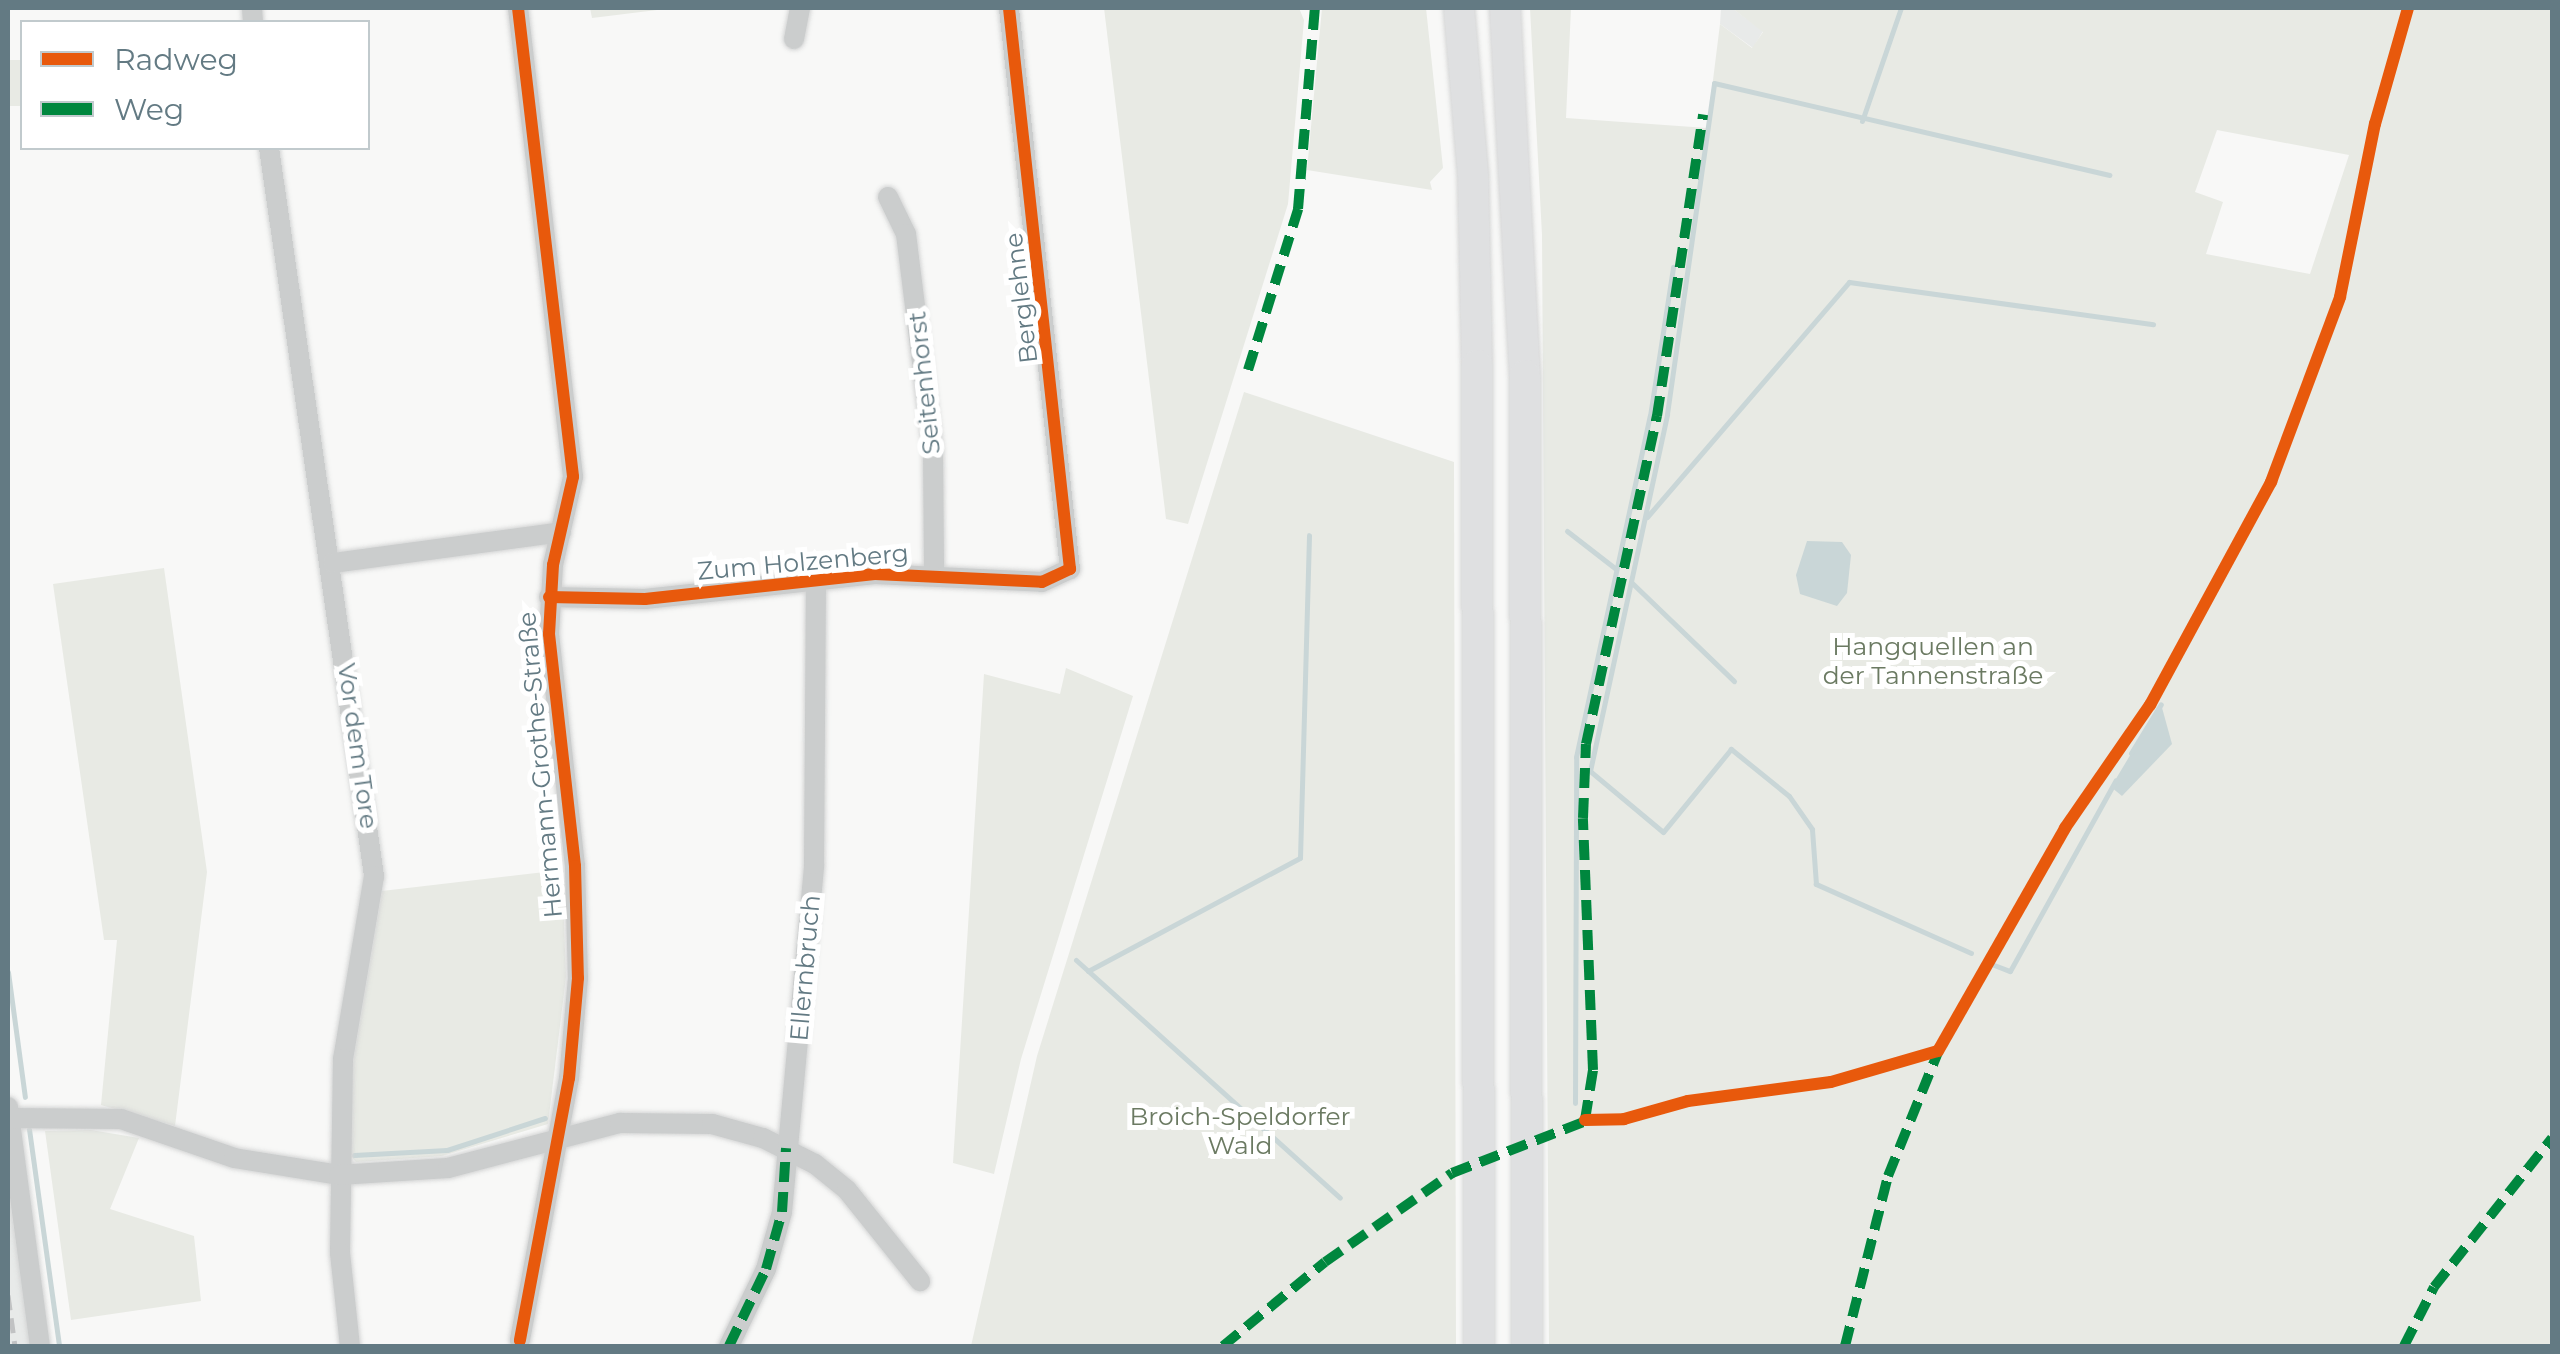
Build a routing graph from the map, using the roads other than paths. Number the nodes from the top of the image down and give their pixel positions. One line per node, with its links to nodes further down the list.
1 (518, 8): 9 (street, Hermann-Grothe-Straße)
2 (800, 8): 6 (street)
3 (1009, 8): 13 (street, Berglehne)
4 (1459, 8): 24 (highway)
5 (1505, 8): 25 (highway)
6 (794, 39)
7 (268, 150): 10 (street, Vor dem Tore)
8 (888, 198): 11 (street, Seitenhorst)
9 (561, 532): 10 (street); 14 (street, Hermann-Grothe-Straße)
10 (333, 563): 18 (street, Vor dem Tore)
11 (934, 574): 12 (street, Zum Holzenberg); 13 (street, Zum Holzenberg)
12 (816, 578): 14 (street, Zum Holzenberg); 17 (street, Ellernbruch)
13 (1060, 579)
14 (549, 597): 16 (street, Hermann-Grothe-Straße)
15 (8, 1111): 18 (street); 21 (street)
16 (557, 1138): 17 (street); 18 (street); 20 (street, Hermann-Grothe-Straße)
17 (786, 1148): 19 (street); 23 (street, Ellernbruch)
18 (339, 1175): 22 (street, Vor dem Tore)
19 (920, 1281)
20 (520, 1340)
21 (40, 1346)
22 (350, 1346)
23 (730, 1346)
24 (1479, 1346)
25 (1527, 1346)

